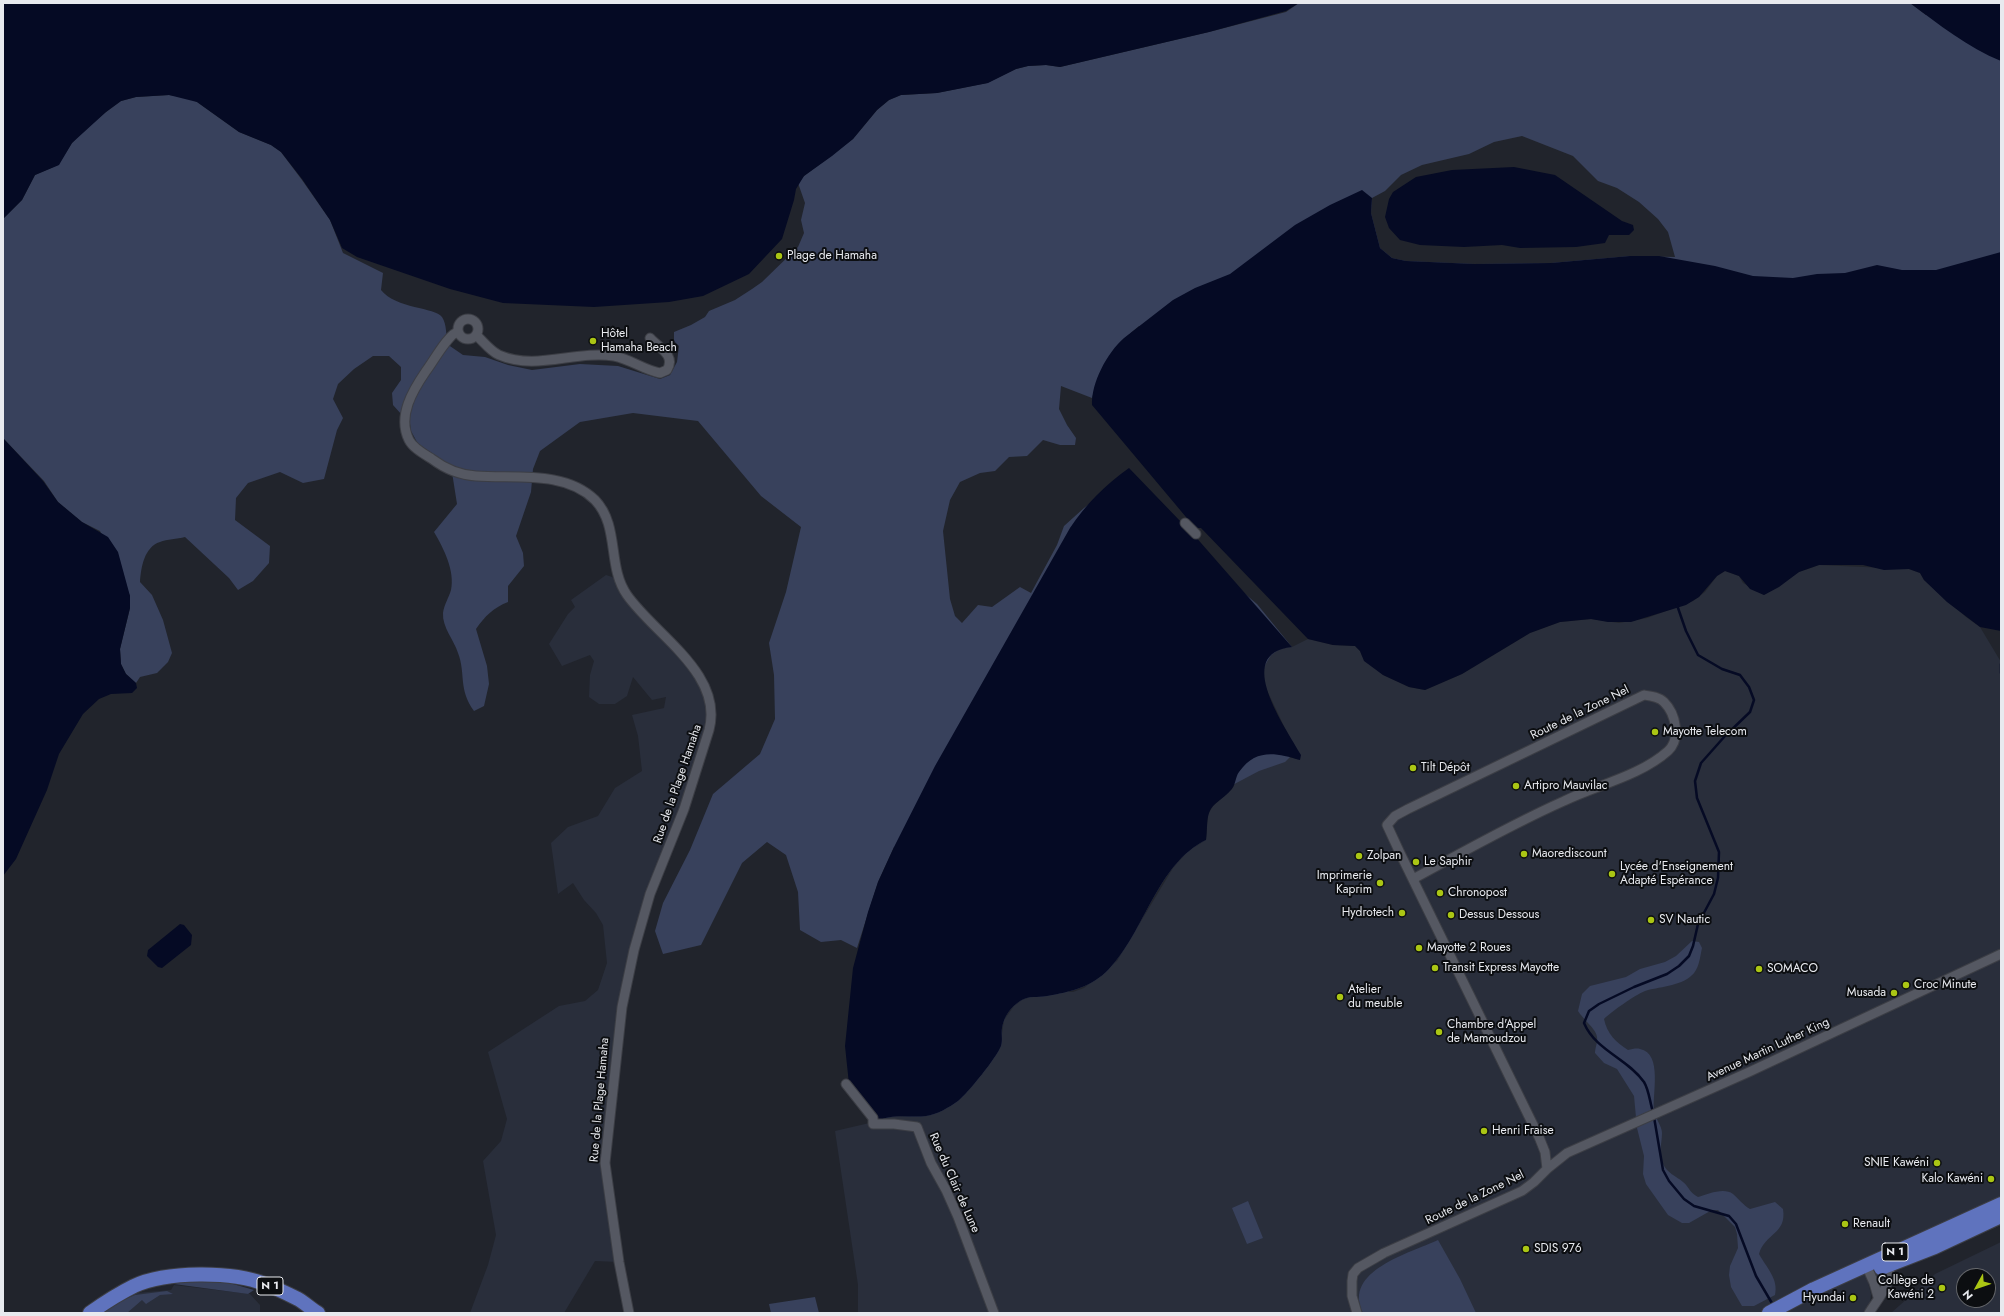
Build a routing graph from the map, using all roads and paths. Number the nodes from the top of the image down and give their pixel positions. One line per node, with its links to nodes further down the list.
1 (458, 332): 2 (street); 2 (street); 17 (street, Rue de la Plage Hamaha)
2 (476, 335): 3 (street)
3 (650, 338)
4 (1185, 523): 5 (street)
5 (1196, 534)
6 (1413, 879): 6 (street, Route de la Zone Nel); 9 (street, Route de la Zone Nel)
7 (2001, 954): 9 (street, Avenue Martin Luther King)
8 (846, 1084): 18 (street, Rue du Clair de Lune)
9 (1547, 1169): 19 (street, Route de la Zone Nel)
10 (2001, 1204): 12 (main road, N 1)
11 (2001, 1216): 12 (main road, N 1)
12 (1886, 1261): 13 (main road, N 1); 14 (street)
13 (1868, 1269): 14 (street); 20 (main road, N 1)
14 (1878, 1297): 21 (street)
15 (315, 1311): 16 (main road, N 1)
16 (90, 1313)
17 (629, 1313)
18 (994, 1313)
19 (1357, 1313)
20 (1769, 1313)
21 (1869, 1313)

